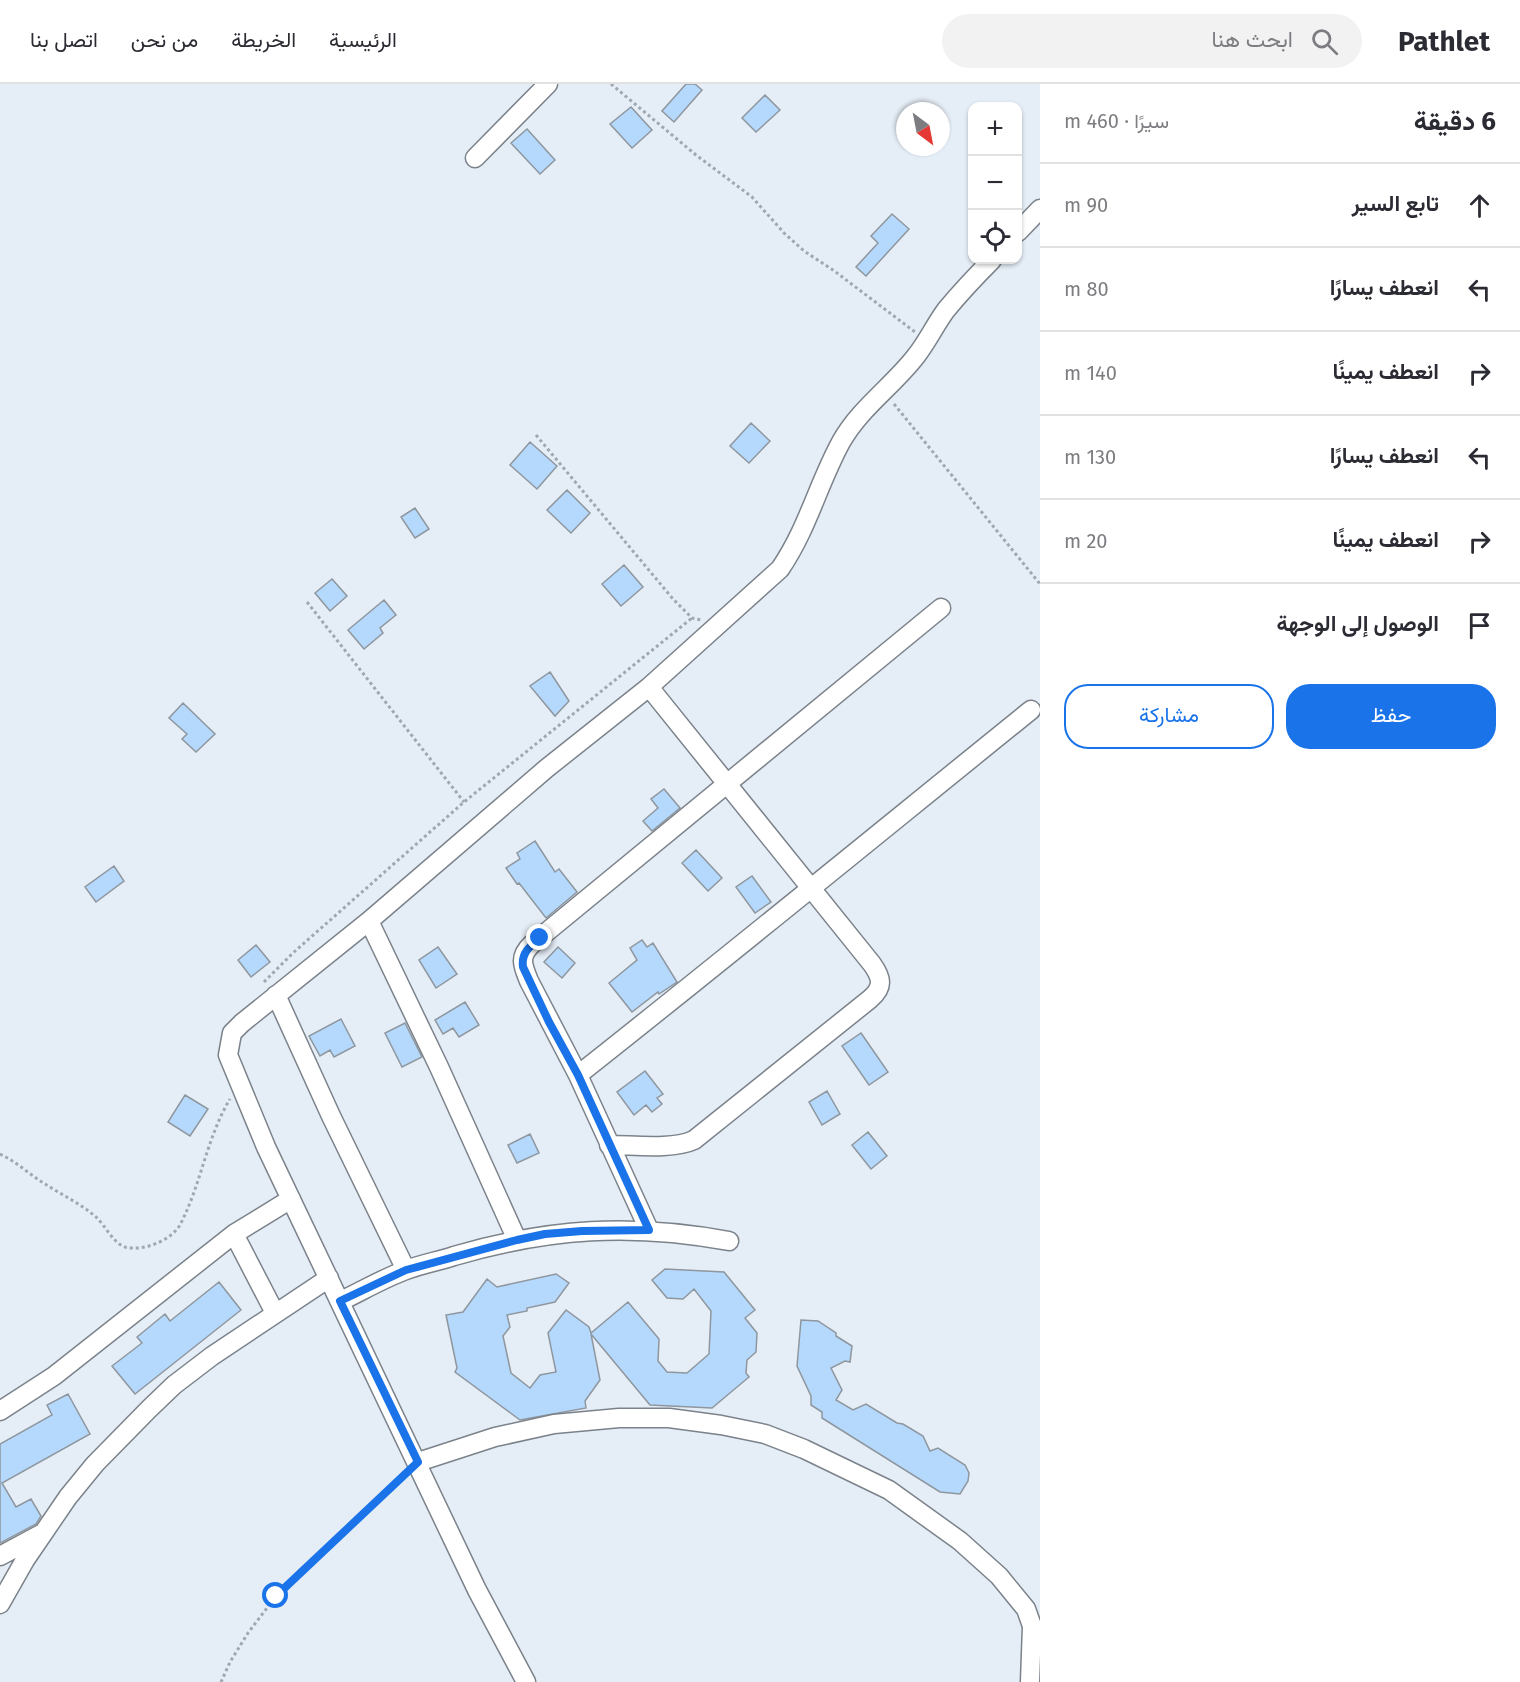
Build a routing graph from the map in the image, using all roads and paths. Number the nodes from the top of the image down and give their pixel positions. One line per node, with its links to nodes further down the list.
1 (548, 84): 3 (street)
2 (611, 84): 7 (path)
3 (475, 158)
4 (1040, 209): 5 (street)
5 (1022, 227)
6 (988, 264): 7 (street)
7 (925, 341): 8 (street)
8 (883, 393): 10 (path); 14 (street)
9 (536, 435): 13 (path)
10 (1040, 584)
11 (307, 602): 18 (path)
12 (941, 608): 17 (street)
13 (693, 618): 14 (path); 18 (path)
14 (720, 624): 15 (street)
15 (649, 687): 17 (street); 20 (street)
16 (1030, 710): 19 (street)
17 (728, 782): 19 (street); 23 (street)
18 (464, 802): 21 (path)
19 (811, 887): 23 (street); 25 (street)
20 (369, 921): 22 (street); 30 (street)
21 (258, 988)
22 (276, 995): 24 (street); 32 (street)
23 (578, 1075): 25 (street)
24 (239, 1085): 26 (path); 27 (street)
25 (609, 1145): 28 (street)
26 (0, 1154)
27 (291, 1199): 29 (street); 33 (street)
28 (649, 1230): 30 (street); 31 (street)
29 (234, 1234): 35 (street); 36 (street)
30 (517, 1240): 32 (street)
31 (729, 1241)
32 (406, 1270): 34 (street)
33 (329, 1278): 34 (street); 35 (street)
34 (340, 1301): 37 (street)
35 (275, 1313): 38 (street)
36 (0, 1411)
37 (418, 1462): 41 (path); 42 (street); 43 (street)
38 (45, 1532): 39 (street); 40 (street)
39 (0, 1556)
40 (0, 1604)
41 (221, 1682)
42 (526, 1682)
43 (1030, 1682)

